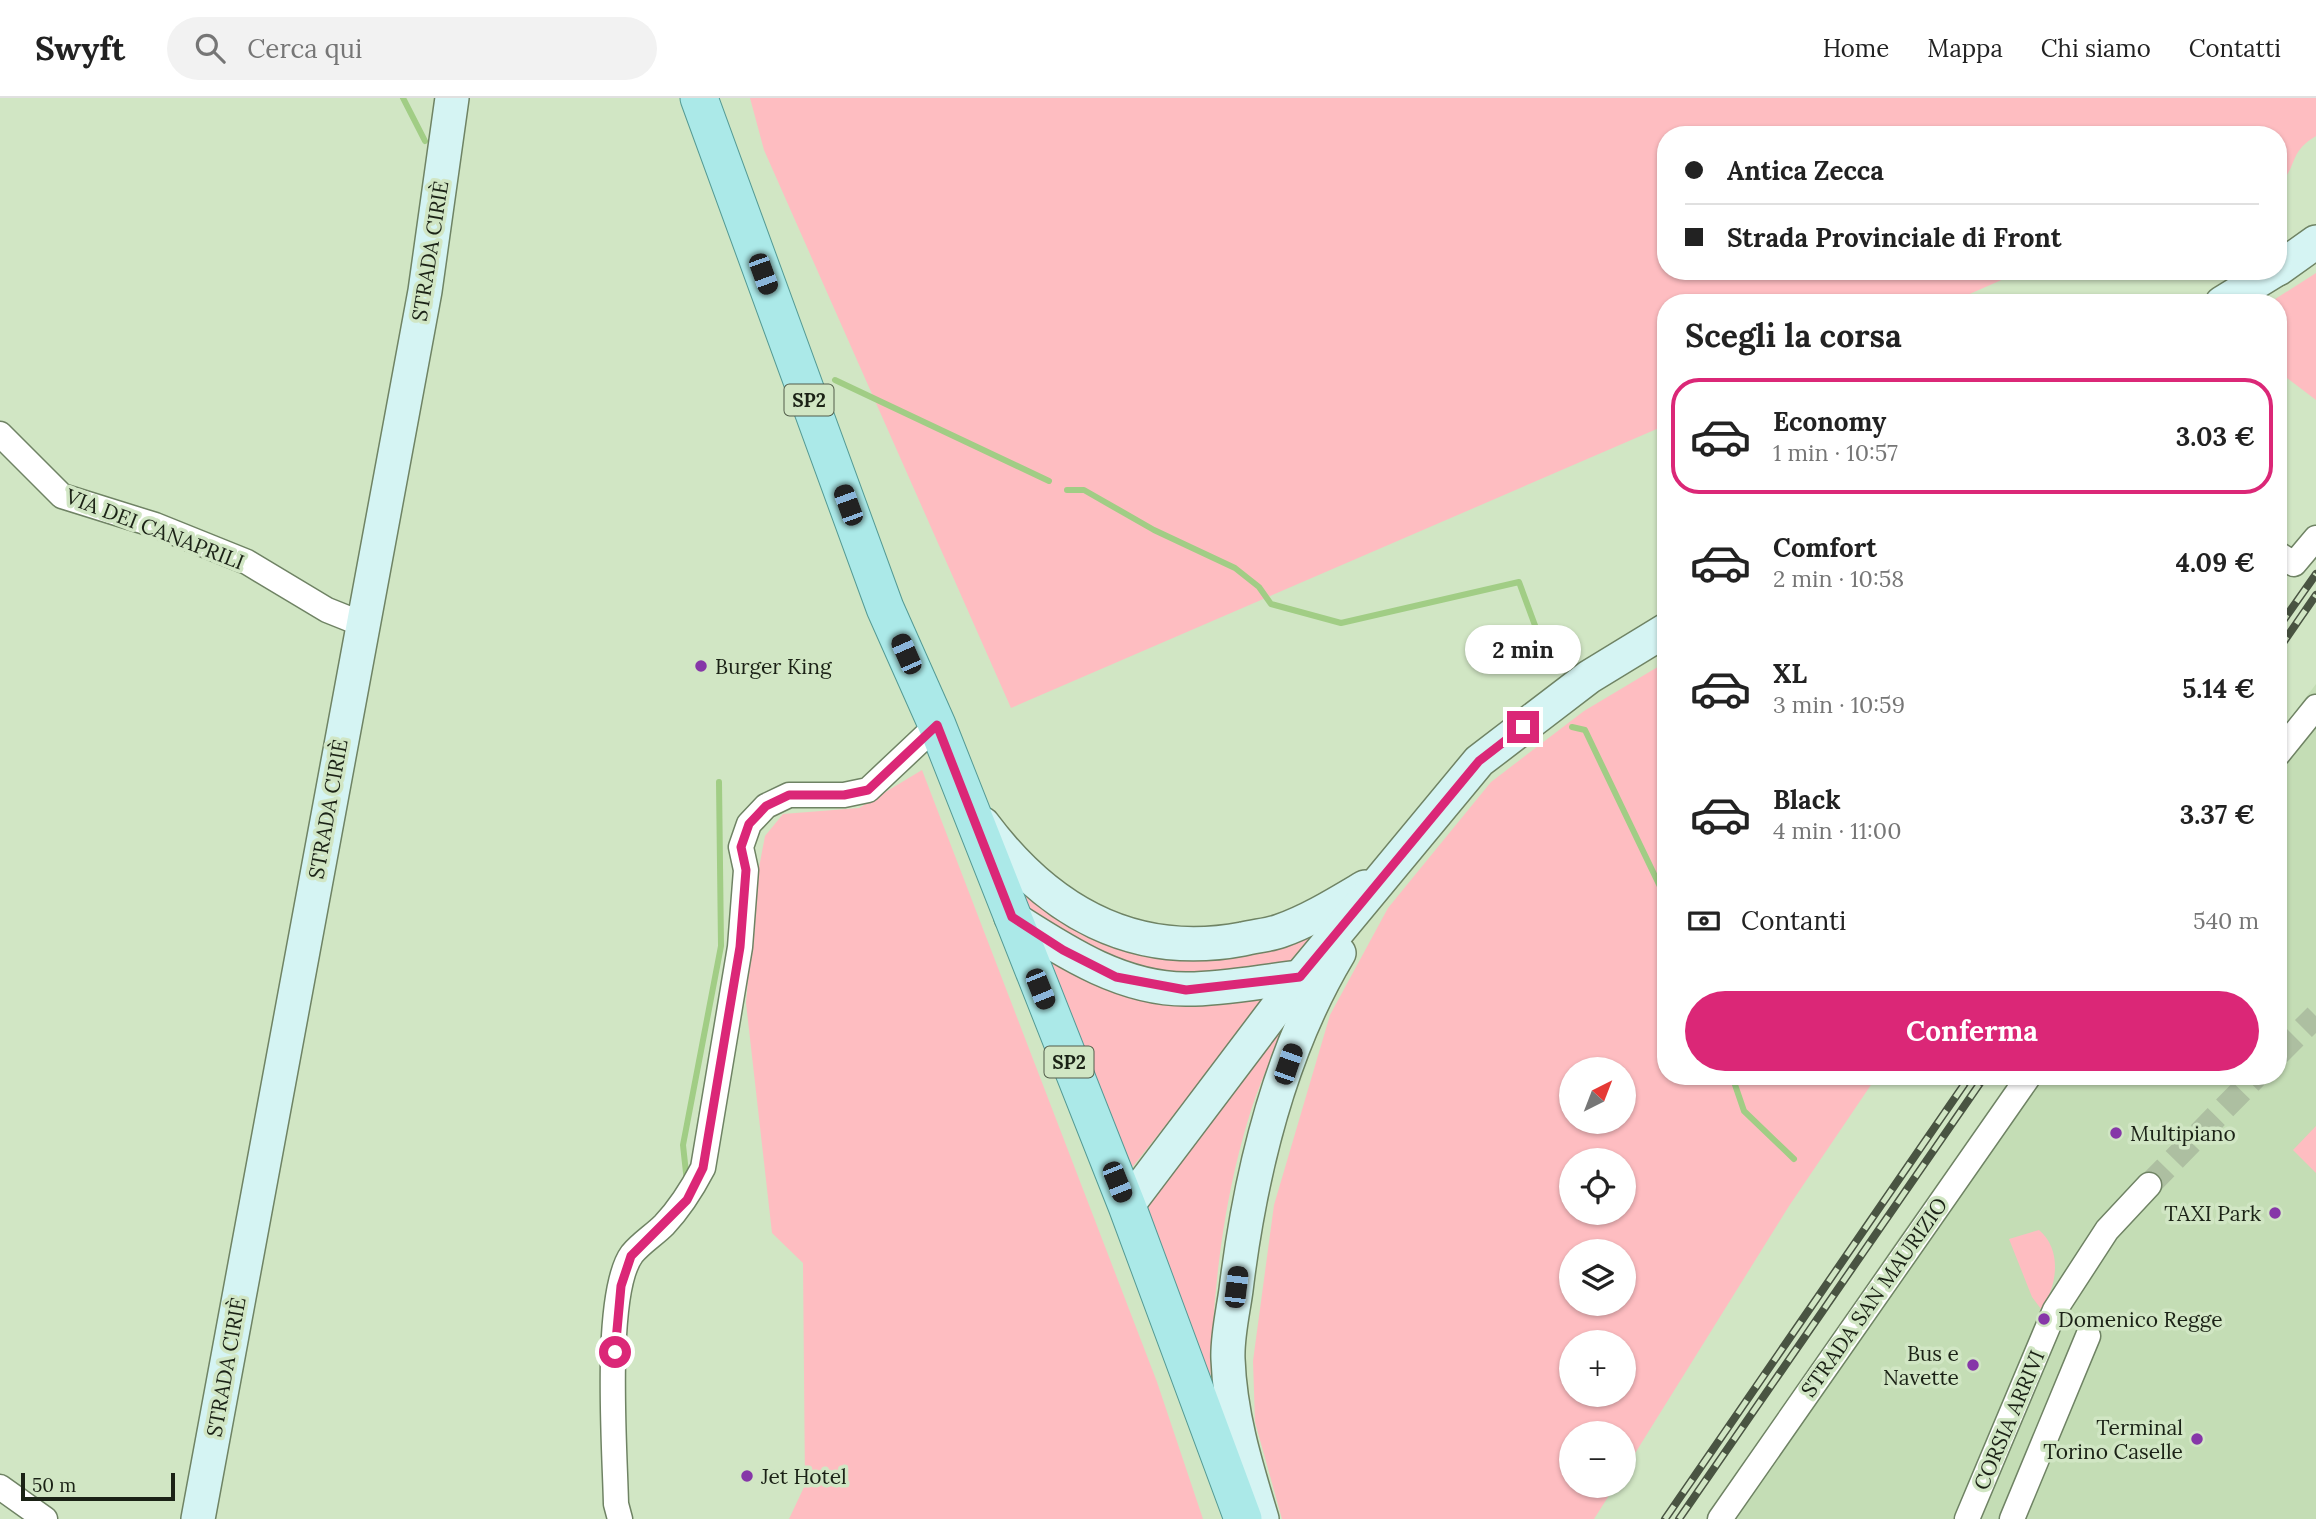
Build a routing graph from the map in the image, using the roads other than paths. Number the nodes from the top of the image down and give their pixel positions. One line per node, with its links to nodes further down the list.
1 (452, 98): 10 (main road, STRADA CIRIÈ)
2 (699, 98): 13 (main road, SP2)
3 (2316, 242): 4 (main road)
4 (2287, 262)
5 (2259, 280): 6 (main road)
6 (2237, 294)
7 (0, 434): 10 (street, VIA DEI CANAPRILI)
8 (2316, 538): 9 (street)
9 (2287, 560)
10 (362, 624): 26 (main road, STRADA CIRIÈ)
11 (1657, 635): 16 (main road)
12 (2316, 707): 14 (street)
13 (937, 725): 15 (main road, SP2); 27 (street)
14 (2287, 743)
15 (970, 807): 16 (main road); 17 (main road, SP2)
16 (1385, 875): 18 (main road); 29 (main road)
17 (1012, 917): 18 (main road); 21 (main road, SP2)
18 (1300, 977): 21 (main road)
19 (2023, 1085): 24 (street, STRADA SAN MAURIZIO)
20 (2148, 1185): 30 (street, CORSIA ARRIVI)
21 (1127, 1206): 28 (main road, SP2)
22 (2088, 1336): 31 (street)
23 (0, 1487): 25 (street)
24 (1723, 1516)
25 (45, 1519)
26 (198, 1519)
27 (620, 1519)
28 (1243, 1519)
29 (1262, 1519)
30 (1967, 1519)
31 (2012, 1519)

